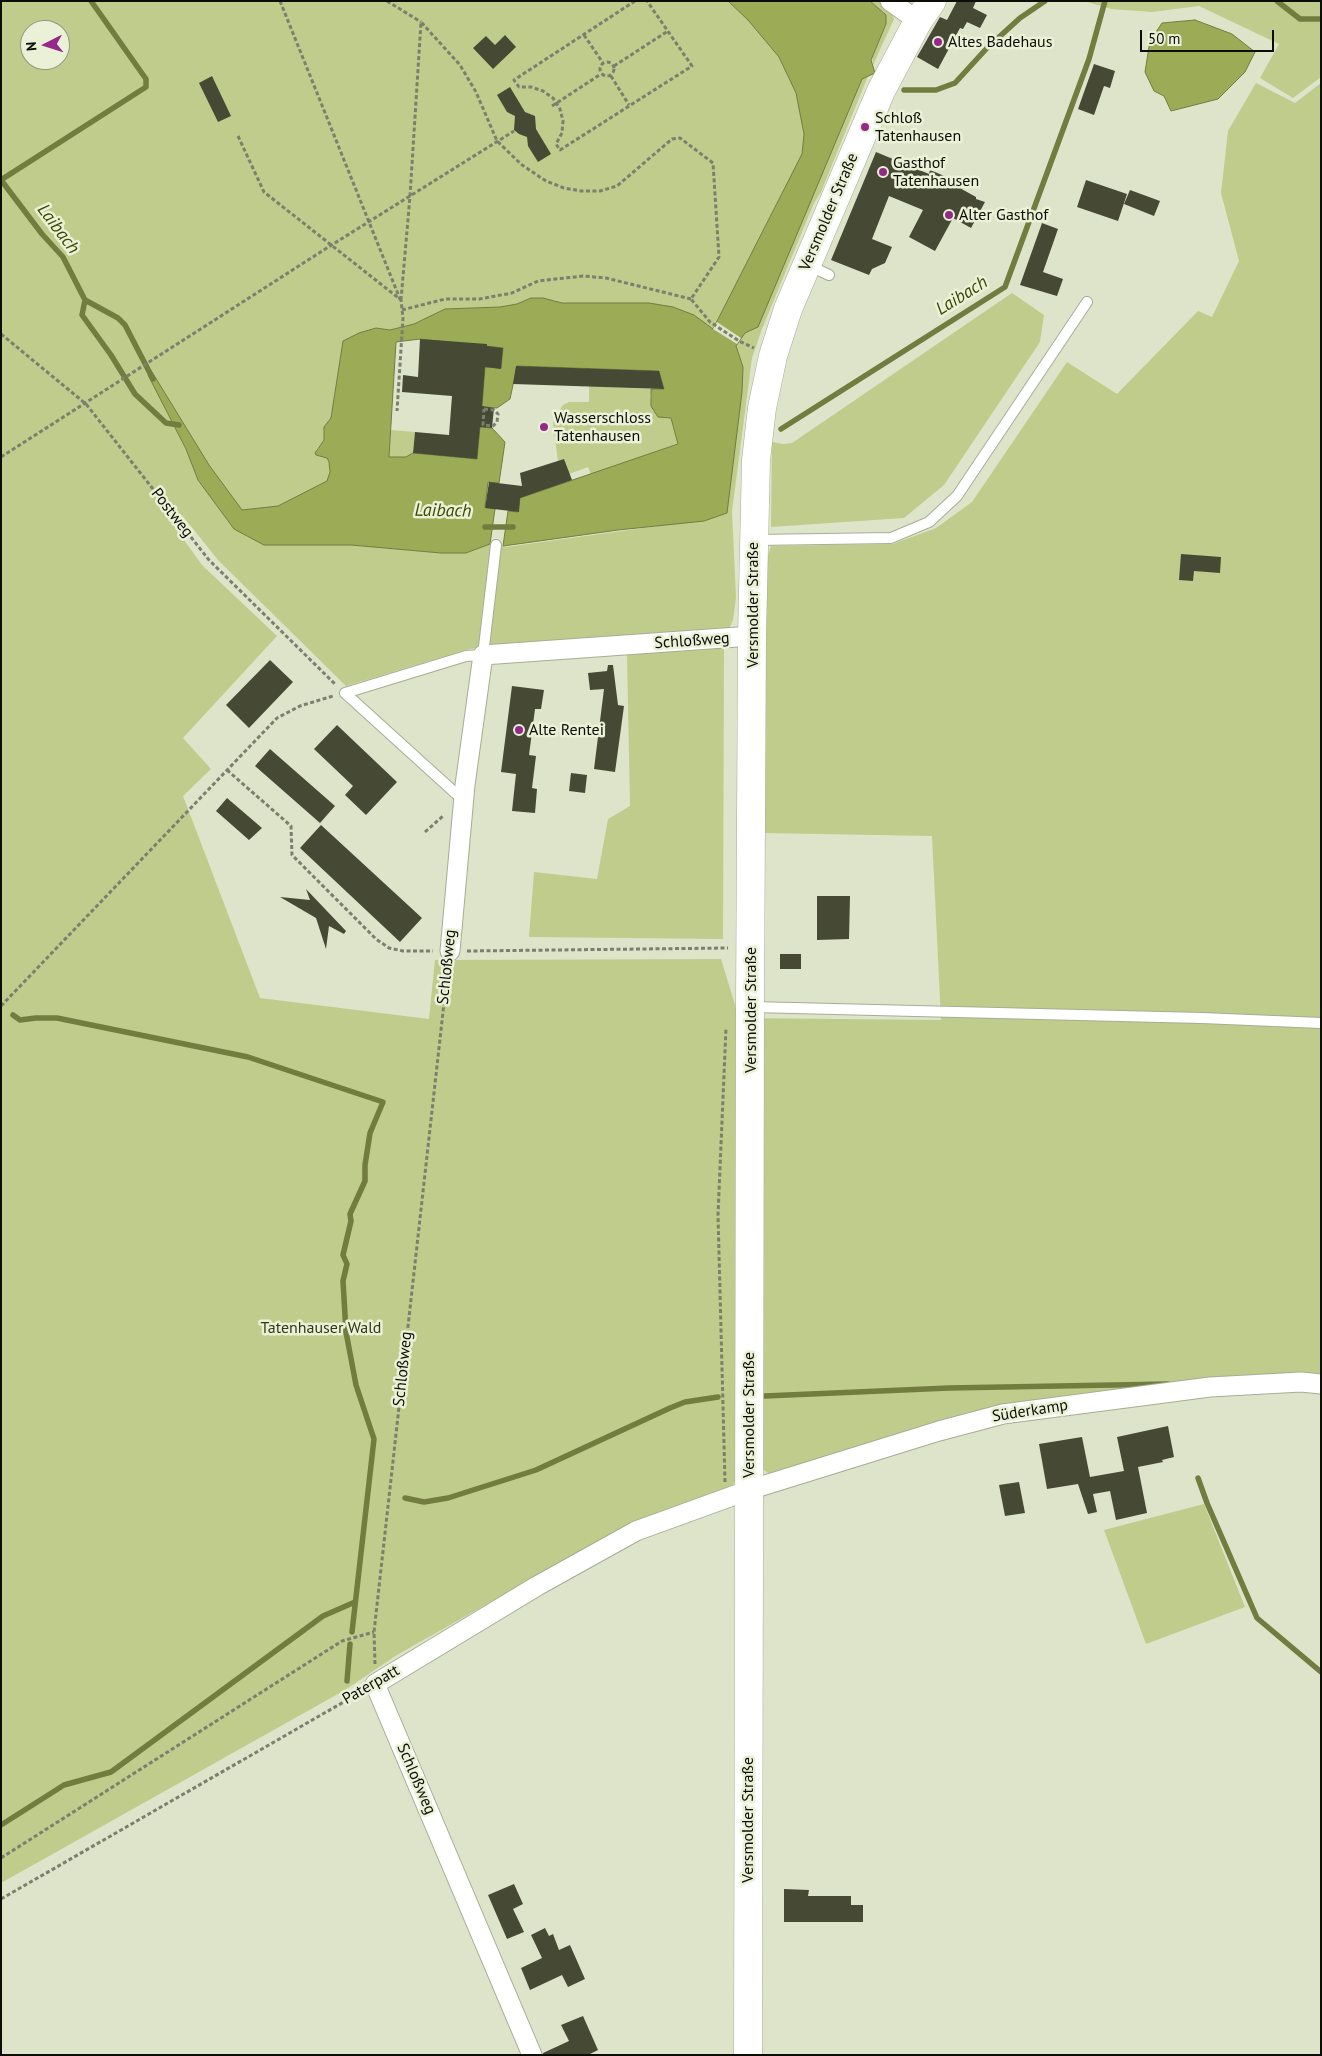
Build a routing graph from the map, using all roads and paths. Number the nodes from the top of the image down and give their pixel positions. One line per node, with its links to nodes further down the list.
1 (280, 1): 21 (path)
2 (387, 1): 7 (path)
3 (635, 1): 9 (path)
4 (647, 1): 8 (path)
5 (890, 1): 6 (street)
6 (925, 11): 33 (main road, Versmolder Straße)
7 (421, 22): 19 (path); 20 (path)
8 (668, 31): 11 (path); 15 (path)
9 (584, 34): 10 (path); 14 (path)
10 (603, 63): 11 (path); 12 (path)
11 (614, 66): 13 (path)
12 (601, 74): 13 (path); 14 (path)
13 (611, 76): 15 (path)
14 (556, 103): 15 (path); 16 (path)
15 (629, 105)
16 (552, 106)
17 (514, 131): 19 (path)
18 (238, 136): 22 (path)
19 (497, 141): 20 (path); 24 (path)
20 (410, 196): 21 (path); 23 (path)
21 (369, 222): 22 (path); 23 (path)
22 (330, 246): 23 (path); 29 (path)
23 (401, 300): 26 (path)
24 (691, 300): 26 (path); 28 (path)
25 (1087, 302): 33 (lane)
26 (402, 310): 30 (path)
27 (1, 334): 29 (path, Postweg)
28 (761, 350)
29 (86, 404): 32 (path); 37 (path, Postweg)
30 (397, 411)
31 (482, 417): 31 (path)
32 (1, 457)
33 (754, 540): 35 (main road, Versmolder Straße)
34 (496, 545): 36 (lane, Schloßweg)
35 (752, 636): 36 (street, Schloßweg); 43 (main road, Versmolder Straße)
36 (483, 655): 37 (lane); 39 (street, Schloßweg)
37 (344, 693): 38 (path); 39 (lane)
38 (227, 770): 41 (path); 42 (path)
39 (463, 800): 41 (street, Schloßweg)
40 (729, 939): 41 (path)
41 (450, 951): 48 (path, Schloßweg)
42 (1, 1006)
43 (750, 1006): 44 (lane); 47 (main road, Versmolder Straße)
44 (1321, 1023)
45 (726, 1028): 47 (path)
46 (1321, 1384): 47 (street, Süderkamp)
47 (737, 1494): 49 (street, Paterpatt); 53 (main road, Versmolder Straße)
48 (374, 1632): 49 (path, Schloßweg); 50 (path)
49 (375, 1684): 51 (path, Paterpatt); 52 (street, Schloßweg)
50 (1, 1858)
51 (1, 1899)
52 (532, 2055)
53 (748, 2055)

